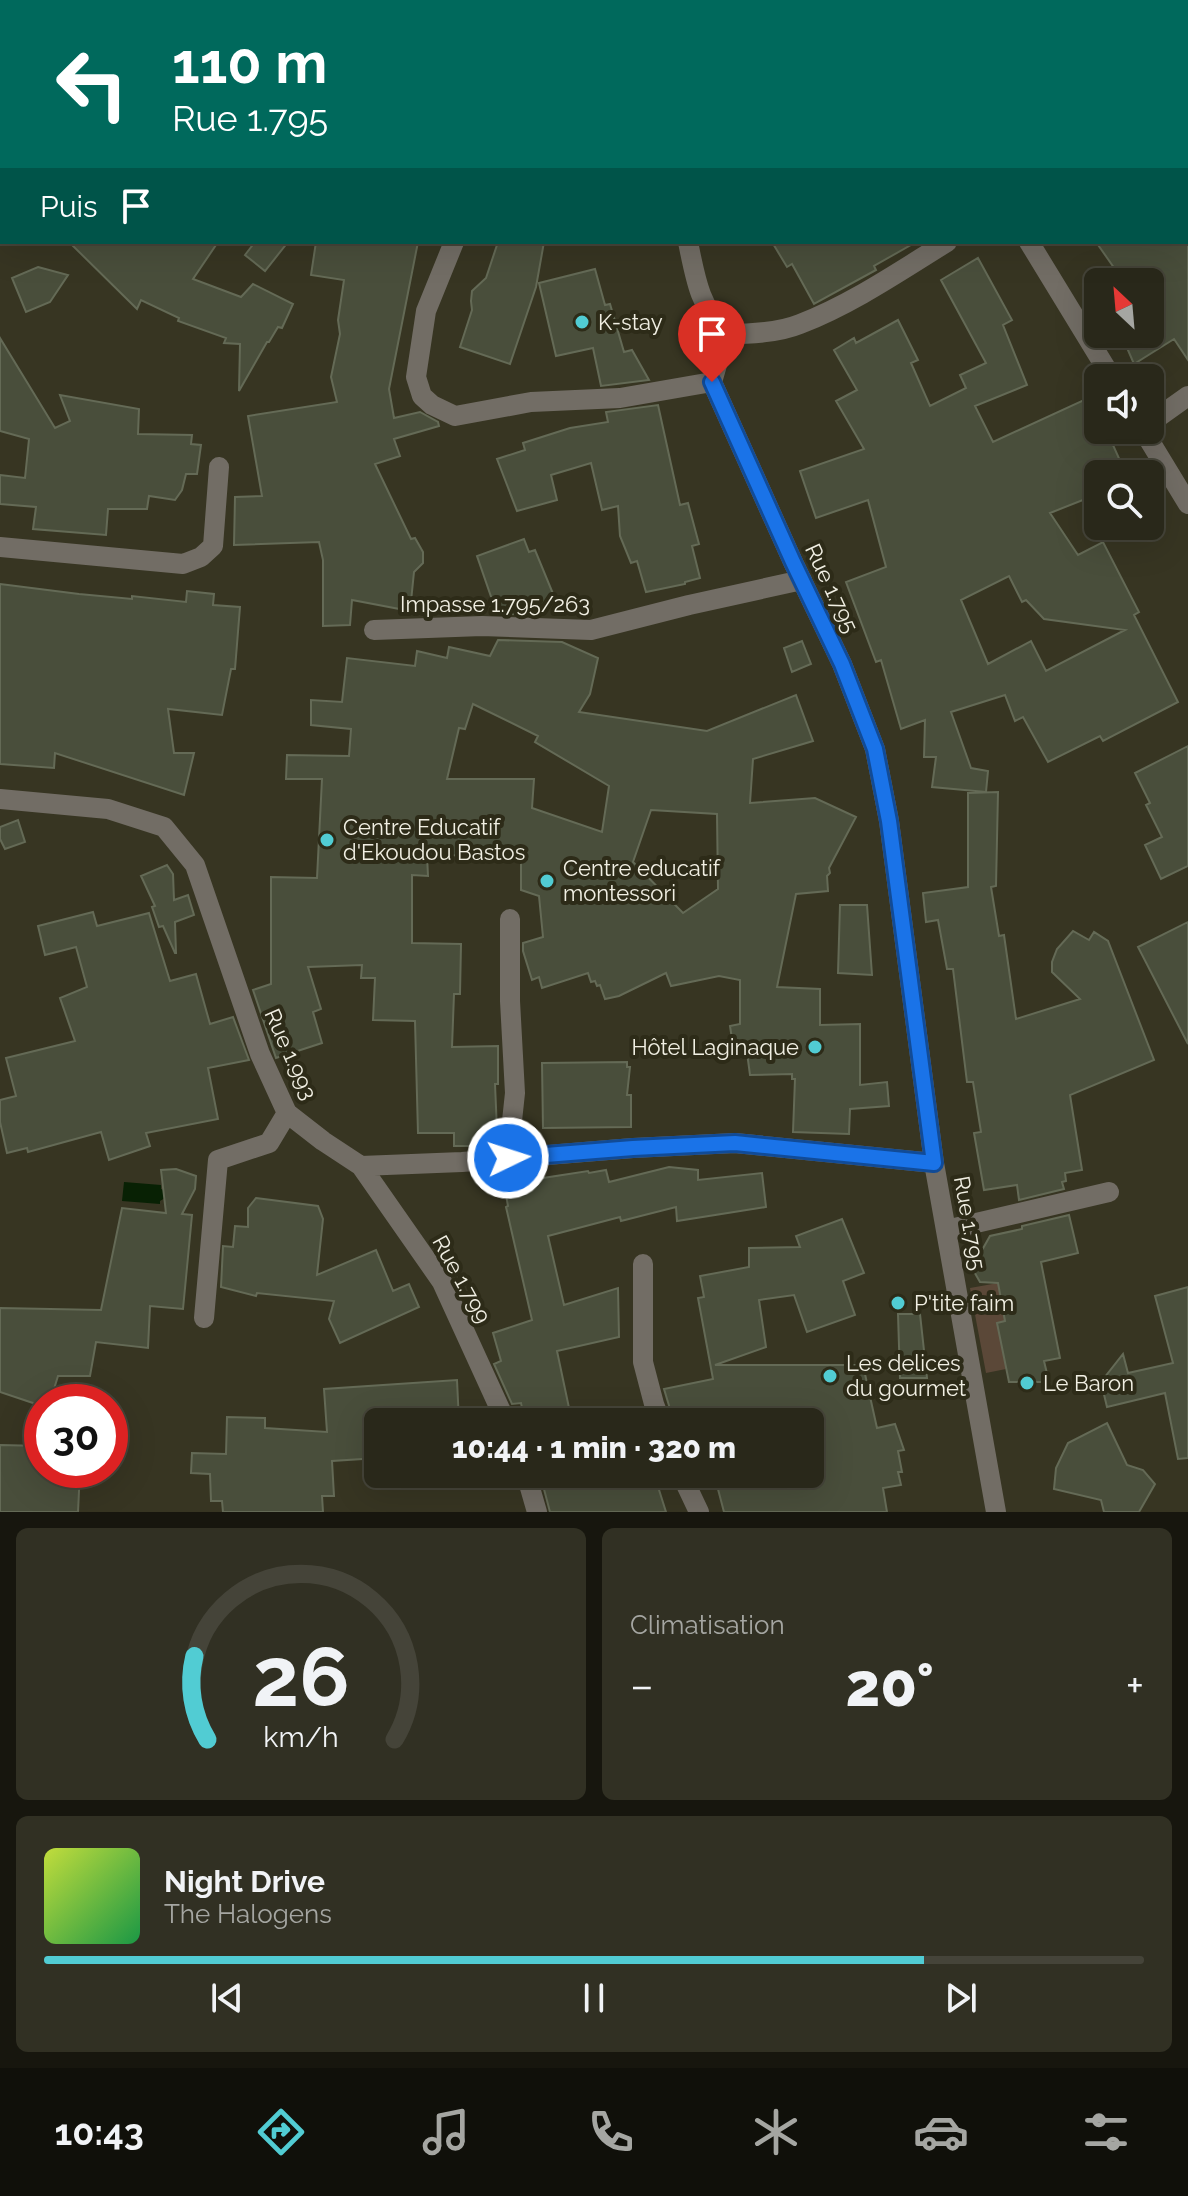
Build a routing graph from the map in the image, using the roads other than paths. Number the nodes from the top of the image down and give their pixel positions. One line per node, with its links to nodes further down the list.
1 (453, 244): 7 (street)
2 (688, 244): 5 (street)
3 (944, 244): 5 (street)
4 (1030, 244): 6 (street)
5 (726, 334): 7 (street)
6 (1103, 364)
7 (712, 382): 14 (street, Rue 1.795)
8 (1188, 396): 9 (street)
9 (1164, 413)
10 (1152, 444): 12 (street)
11 (219, 467): 13 (street)
12 (1188, 504)
13 (0, 547)
14 (802, 580): 15 (street, Impasse 1.795/263); 20 (street, Rue 1.795)
15 (374, 630)
16 (0, 799): 18 (street, Rue 1.993)
17 (510, 919): 19 (street)
18 (287, 1113): 21 (street, Rue 1.993); 25 (street)
19 (508, 1158): 20 (street); 21 (street)
20 (934, 1163): 23 (street, Rue 1.795)
21 (361, 1166): 26 (street, Rue 1.799)
22 (1109, 1192): 23 (street)
23 (946, 1230): 32 (street, Rue 1.795)
24 (643, 1264): 27 (street)
25 (204, 1318)
26 (500, 1408)
27 (656, 1408)
28 (530, 1488): 30 (street)
29 (688, 1488): 31 (street)
30 (537, 1512)
31 (699, 1512)
32 (996, 1512)

